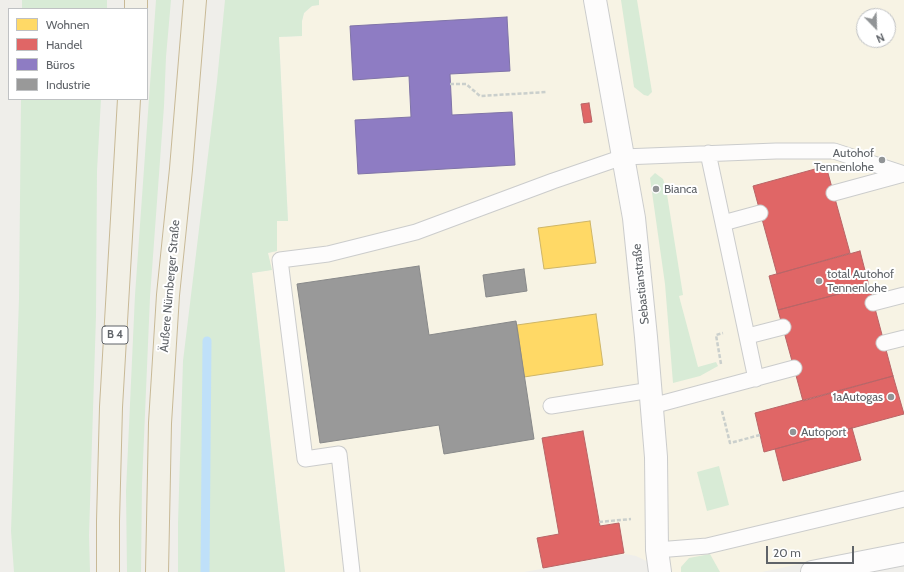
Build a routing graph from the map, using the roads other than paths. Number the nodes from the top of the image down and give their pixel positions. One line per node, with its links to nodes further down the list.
1 (194, 0): 24 (highway, Äußere Nürnberger Straße)
2 (595, 0): 5 (street, Sebastianstraße)
3 (129, 100): 23 (highway, B 4)
4 (708, 153): 5 (lane); 6 (lane); 9 (lane)
5 (623, 157): 18 (street, Sebastianstraße); 25 (lane)
6 (904, 175): 7 (lane)
7 (834, 193)
8 (760, 213): 9 (lane)
9 (723, 224): 13 (lane)
10 (904, 295): 11 (lane)
11 (874, 303)
12 (782, 327): 13 (lane)
13 (748, 336): 17 (lane)
14 (903, 340): 15 (lane)
15 (884, 343)
16 (794, 368): 17 (lane)
17 (756, 379): 18 (lane)
18 (651, 398): 19 (lane); 21 (street, Sebastianstraße)
19 (551, 406)
20 (904, 499): 21 (lane)
21 (657, 550): 26 (street, Sebastianstraße)
22 (904, 554): 27 (street)
23 (108, 572)
24 (157, 572)
25 (352, 572)
26 (660, 572)
27 (812, 572)

